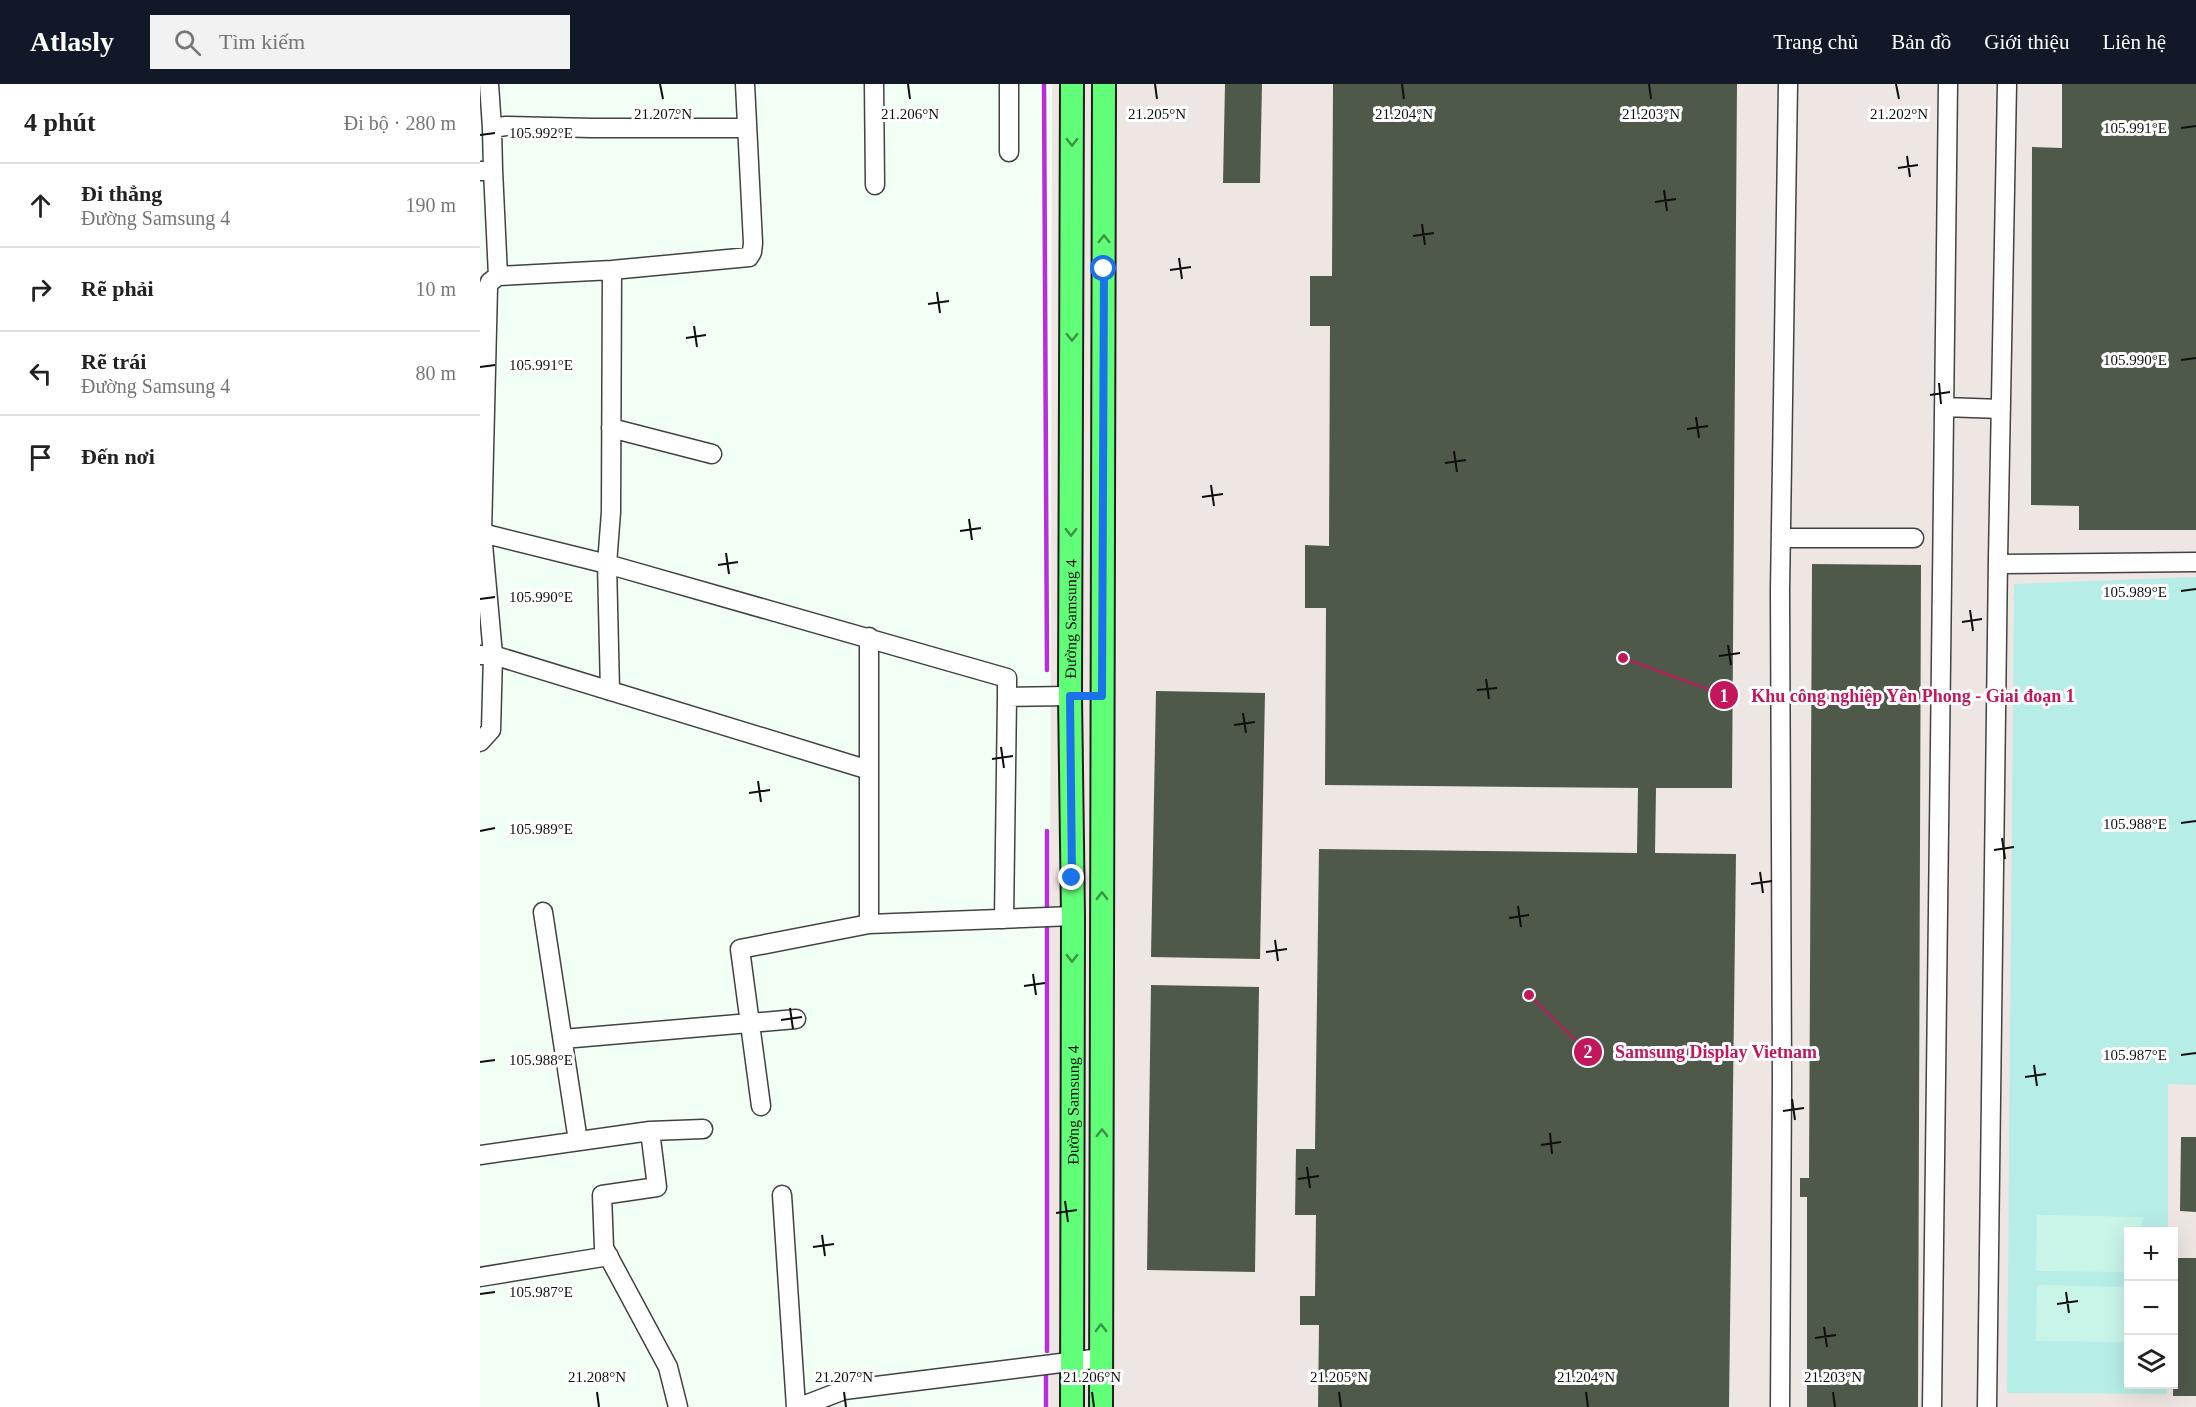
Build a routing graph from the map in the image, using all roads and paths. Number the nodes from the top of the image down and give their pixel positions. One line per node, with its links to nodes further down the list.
1 (489, 84): 10 (street)
2 (745, 84): 11 (street)
3 (874, 84): 14 (street)
4 (1009, 84): 12 (street)
5 (1072, 84): 27 (main road, Đường Samsung 4, one-way to 27)
6 (1104, 84): 28 (main road, Đường Samsung 4, one-way to 6)
7 (1788, 84): 22 (street)
8 (1948, 84): 17 (street)
9 (2007, 84): 18 (street)
10 (492, 128): 11 (street); 13 (street)
11 (746, 128): 15 (street)
12 (1009, 152)
13 (486, 170): 16 (street)
14 (875, 185)
15 (612, 270): 16 (street); 19 (street)
16 (498, 276): 21 (street)
17 (1944, 407): 18 (street); 59 (street)
18 (2001, 409): 26 (street)
19 (611, 428): 20 (street); 25 (street)
20 (712, 454)
21 (481, 533): 25 (street); 30 (street)
22 (1781, 538): 23 (street); 58 (street)
23 (1914, 538)
24 (2196, 562): 26 (street)
25 (607, 564): 29 (street); 31 (street)
26 (1998, 564): 60 (street)
27 (1071, 575): 28 (main road); 32 (main road, Đường Samsung 4)
28 (1103, 575): 33 (main road, Đường Samsung 4)
29 (869, 637): 34 (street); 36 (street)
30 (487, 655): 31 (street); 35 (street)
31 (610, 691): 36 (street)
32 (1070, 696): 33 (main road); 34 (street); 38 (main road, Đường Samsung 4)
33 (1102, 696): 52 (main road, Đường Samsung 4, one-way to 33)
34 (1007, 697): 39 (street)
35 (480, 742)
36 (869, 771): 40 (street)
37 (543, 912): 43 (street)
38 (1072, 916): 39 (street); 53 (main road, Đường Samsung 4, one-way to 53)
39 (1004, 919): 40 (street)
40 (869, 924): 42 (street)
41 (796, 1019): 42 (street)
42 (748, 1022): 43 (street); 44 (street)
43 (563, 1039): 47 (street)
44 (760, 1106)
45 (703, 1129): 46 (street)
46 (650, 1131): 47 (street); 50 (street)
47 (578, 1141): 48 (street)
48 (480, 1155)
49 (782, 1195): 55 (street)
50 (609, 1256): 51 (street); 54 (street)
51 (480, 1277)
52 (1101, 1358): 53 (street); 57 (main road, Đường Samsung 4)
53 (1072, 1360): 55 (street); 56 (main road, Đường Samsung 4)
54 (678, 1407)
55 (798, 1407)
56 (1072, 1407)
57 (1101, 1407)
58 (1780, 1407)
59 (1932, 1407)
60 (1987, 1407)

